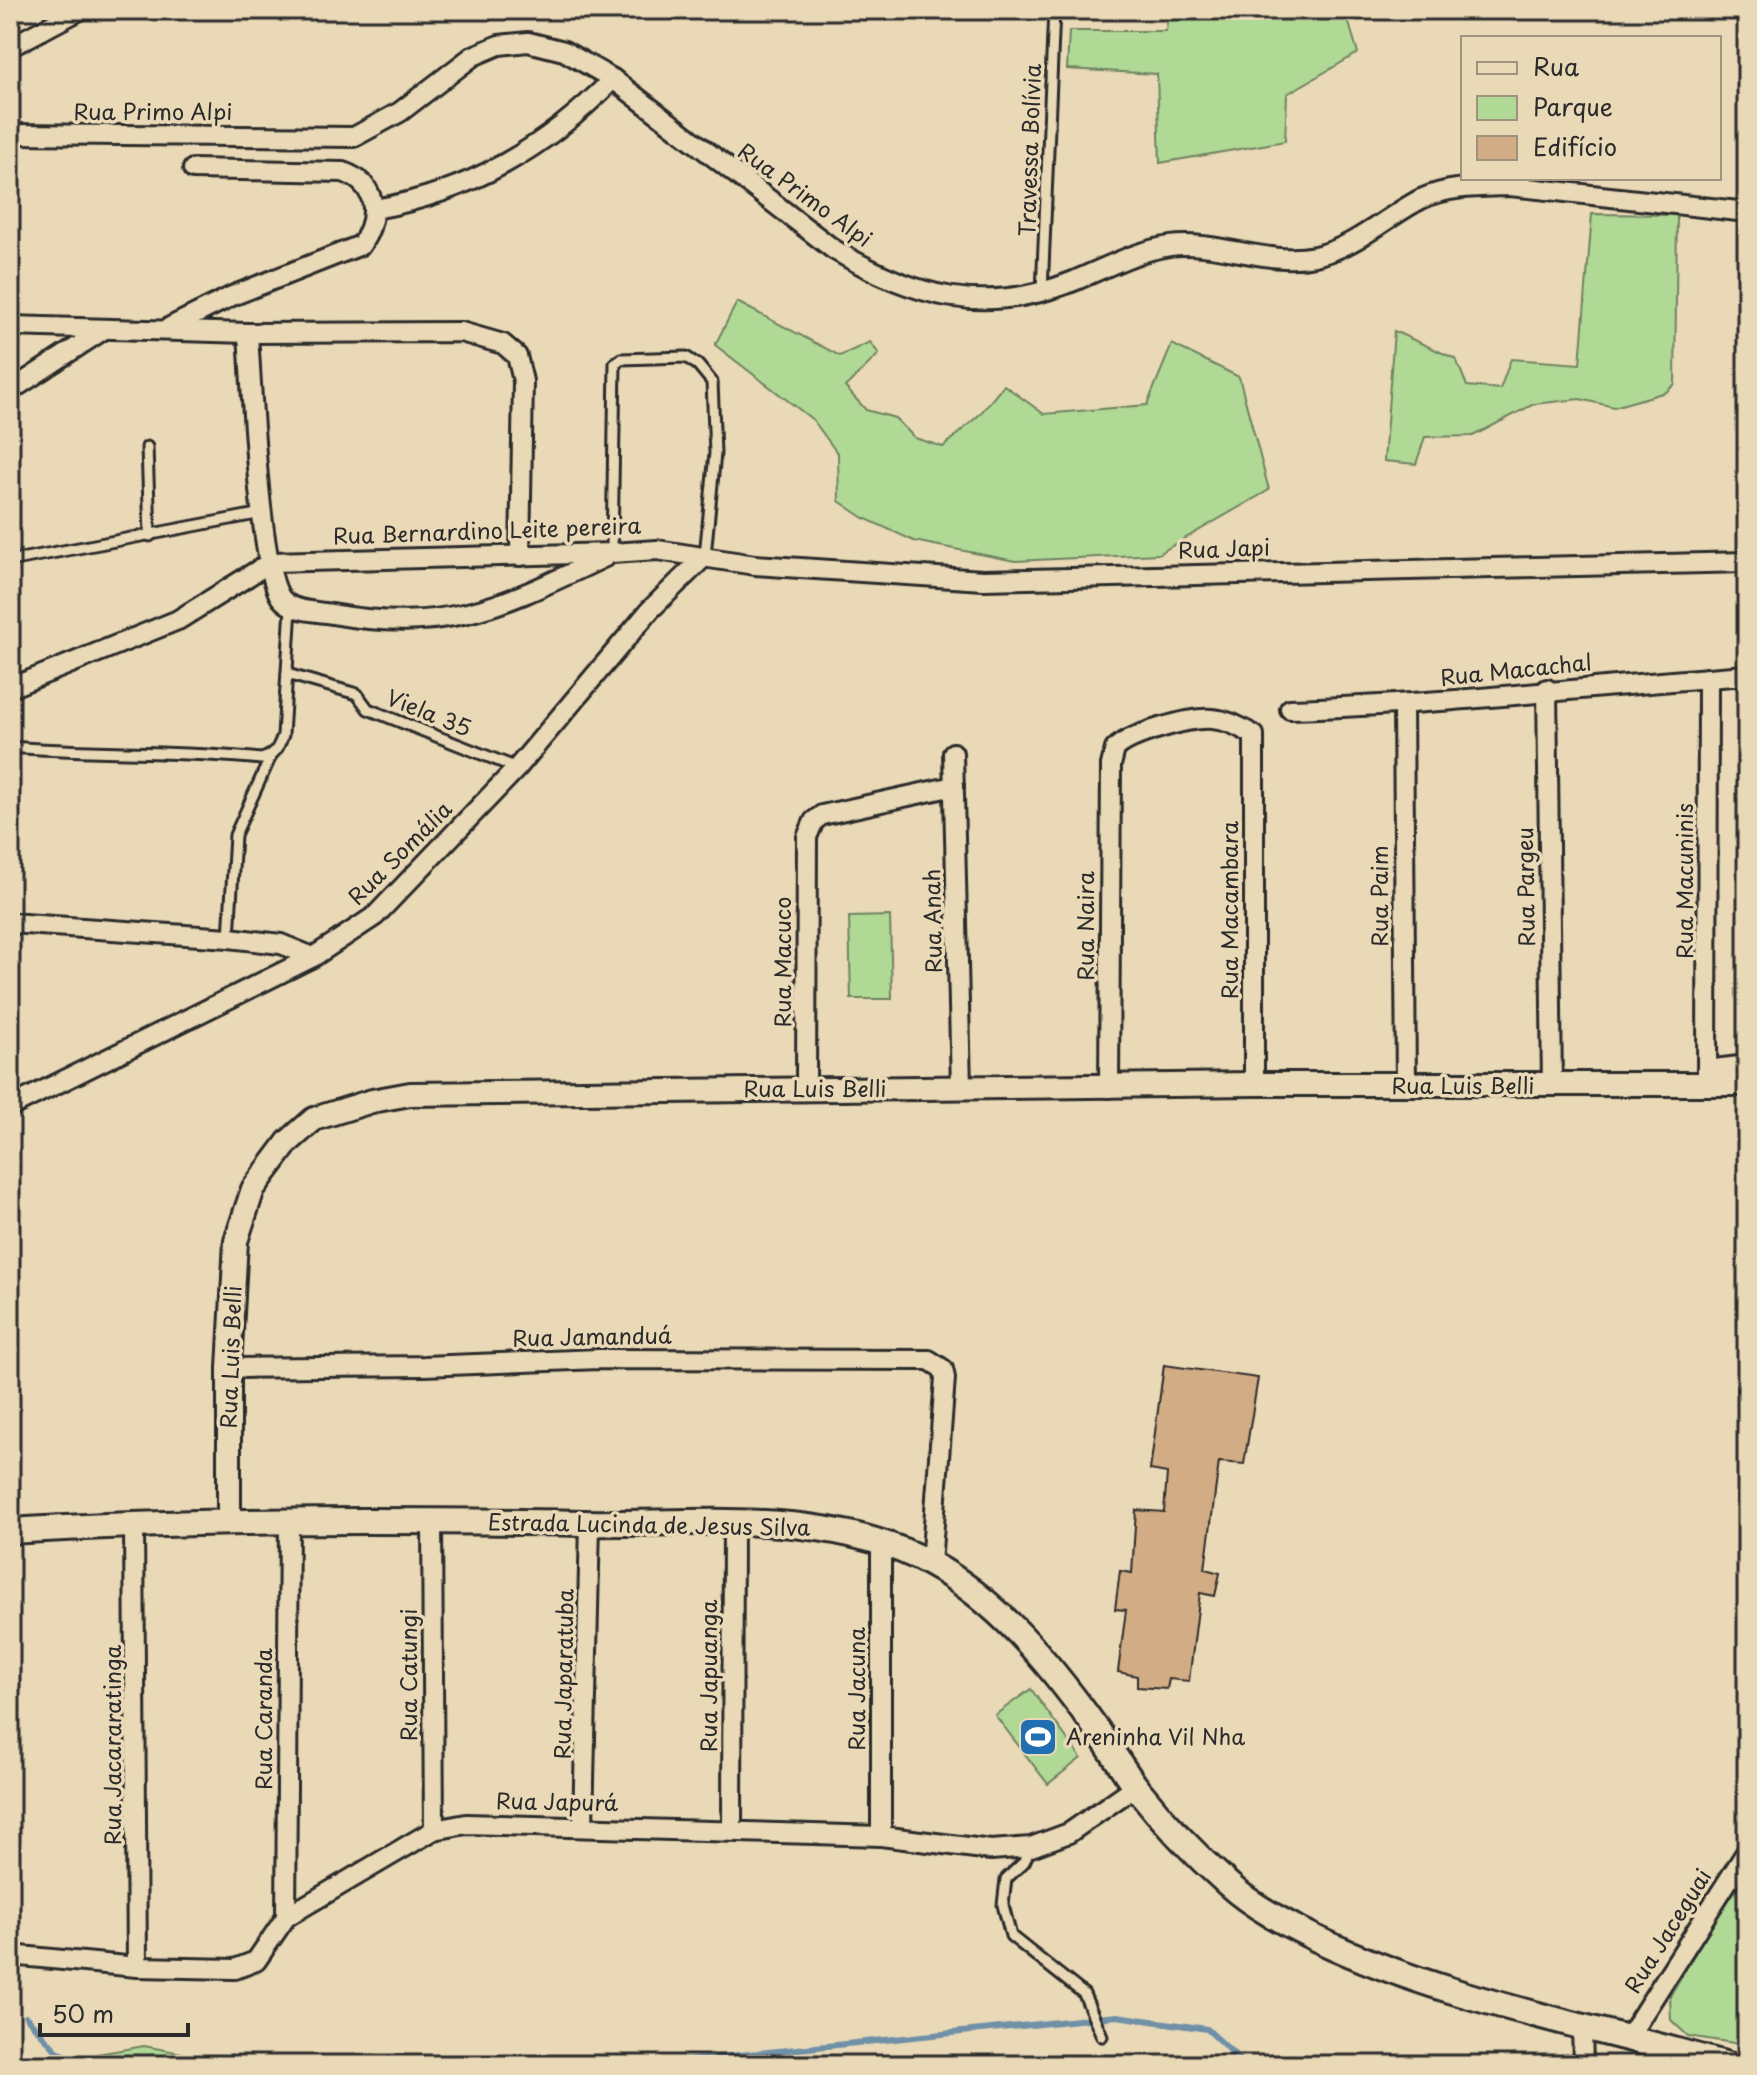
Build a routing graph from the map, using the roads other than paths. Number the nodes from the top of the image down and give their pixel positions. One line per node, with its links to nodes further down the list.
1 (80, 10): 3 (street)
2 (1054, 10): 9 (lane, Travessa Bolívia)
3 (10, 47)
4 (613, 79): 5 (street, Rua Primo Alpi); 7 (street); 9 (street, Rua Primo Alpi)
5 (10, 134)
6 (193, 169): 7 (street)
7 (375, 209): 11 (street)
8 (1747, 212): 9 (street, Rua Primo Alpi)
9 (1042, 292)
10 (10, 326): 12 (street)
11 (167, 328): 12 (street); 13 (street)
12 (103, 330): 14 (street)
13 (248, 333): 16 (street); 19 (street)
14 (10, 391)
15 (147, 447): 17 (lane)
16 (262, 513): 17 (lane); 22 (street)
17 (150, 536): 21 (lane)
18 (612, 553): 19 (street, Rua Bernardino Leite pereira); 20 (street, Rua Bernardino Leite pereira); 20 (lane); 24 (street)
19 (520, 556): 22 (street, Rua Bernardino Leite pereira)
20 (705, 556): 23 (street, Rua Japi); 36 (street, Rua Somália)
21 (10, 561)
22 (271, 562): 24 (street); 28 (street)
23 (1747, 562)
24 (291, 607): 25 (lane)
25 (287, 674): 35 (lane); 36 (lane, Viela 35)
26 (1747, 675): 27 (street, Rua Macachal)
27 (1708, 678): 29 (street, Rua Macachal); 42 (street, Rua Macuninis)
28 (10, 688)
29 (1547, 689): 30 (street, Rua Macachal); 45 (street, Rua Pargeu)
30 (1403, 706): 31 (street, Rua Macachal); 46 (street, Rua Paim)
31 (1290, 709)
32 (1254, 735): 43 (street, Rua Macambara); 49 (street, Rua Naira)
33 (10, 747): 35 (lane)
34 (953, 753): 37 (street, Rua Anah)
35 (271, 756): 39 (lane)
36 (517, 768): 40 (street, Rua Somália)
37 (954, 786): 47 (street, Rua Macuco); 48 (street, Rua Anah)
38 (10, 923): 39 (street)
39 (229, 938): 40 (street)
40 (313, 957): 50 (street, Rua Somália)
41 (1747, 1065): 42 (street)
42 (1707, 1077): 44 (street, Rua Luis Belli); 45 (street, Rua Luis Belli)
43 (1254, 1084): 46 (street, Rua Luis Belli); 49 (street, Rua Luis Belli)
44 (1747, 1084)
45 (1552, 1085): 46 (street, Rua Luis Belli)
46 (1406, 1086)
47 (806, 1088): 48 (street, Rua Luis Belli); 51 (street, Rua Luis Belli)
48 (961, 1088): 49 (street, Rua Luis Belli)
49 (1109, 1088)
50 (10, 1107)
51 (229, 1368): 52 (street, Rua Luis Belli); 60 (street, Rua Jamanduá)
52 (229, 1521): 53 (main road, Estrada Lucinda de Jesus Silva); 57 (main road, Estrada Lucinda de Jesus Silva)
53 (289, 1521): 54 (main road, Estrada Lucinda de Jesus Silva); 68 (street, Rua Caranda)
54 (432, 1521): 55 (main road, Estrada Lucinda de Jesus Silva); 63 (street, Rua Catungi)
55 (590, 1523): 56 (main road, Estrada Lucinda de Jesus Silva); 62 (street, Rua Japaratuba)
56 (733, 1523): 59 (main road, Estrada Lucinda de Jesus Silva); 64 (street, Rua Japuanga)
57 (134, 1524): 58 (main road, Estrada Lucinda de Jesus Silva); 70 (street, Rua Jacararatinga)
58 (10, 1531)
59 (881, 1542): 60 (main road, Estrada Lucinda de Jesus Silva); 65 (street, Rua Jacuna)
60 (931, 1564): 61 (main road, Estrada Lucinda de Jesus Silva)
61 (1136, 1786): 66 (street, Rua Japurá); 71 (main road, Estrada Lucinda de Jesus Silva)
62 (583, 1825): 63 (street, Rua Japurá); 64 (street, Rua Japurá)
63 (434, 1830): 68 (street, Rua Japurá)
64 (732, 1830): 65 (street, Rua Japurá)
65 (881, 1836): 66 (street, Rua Japurá)
66 (1031, 1847): 72 (lane)
67 (1747, 1851): 73 (street, Rua Jaceguai)
68 (286, 1917): 70 (street, Rua Japurá)
69 (10, 1955): 70 (street, Rua Japurá)
70 (137, 1967)
71 (1582, 2026): 73 (main road, Estrada Lucinda de Jesus Silva); 74 (street)
72 (1102, 2036)
73 (1629, 2036): 75 (main road, Estrada Lucinda de Jesus Silva)
74 (1583, 2065)
75 (1728, 2065)

